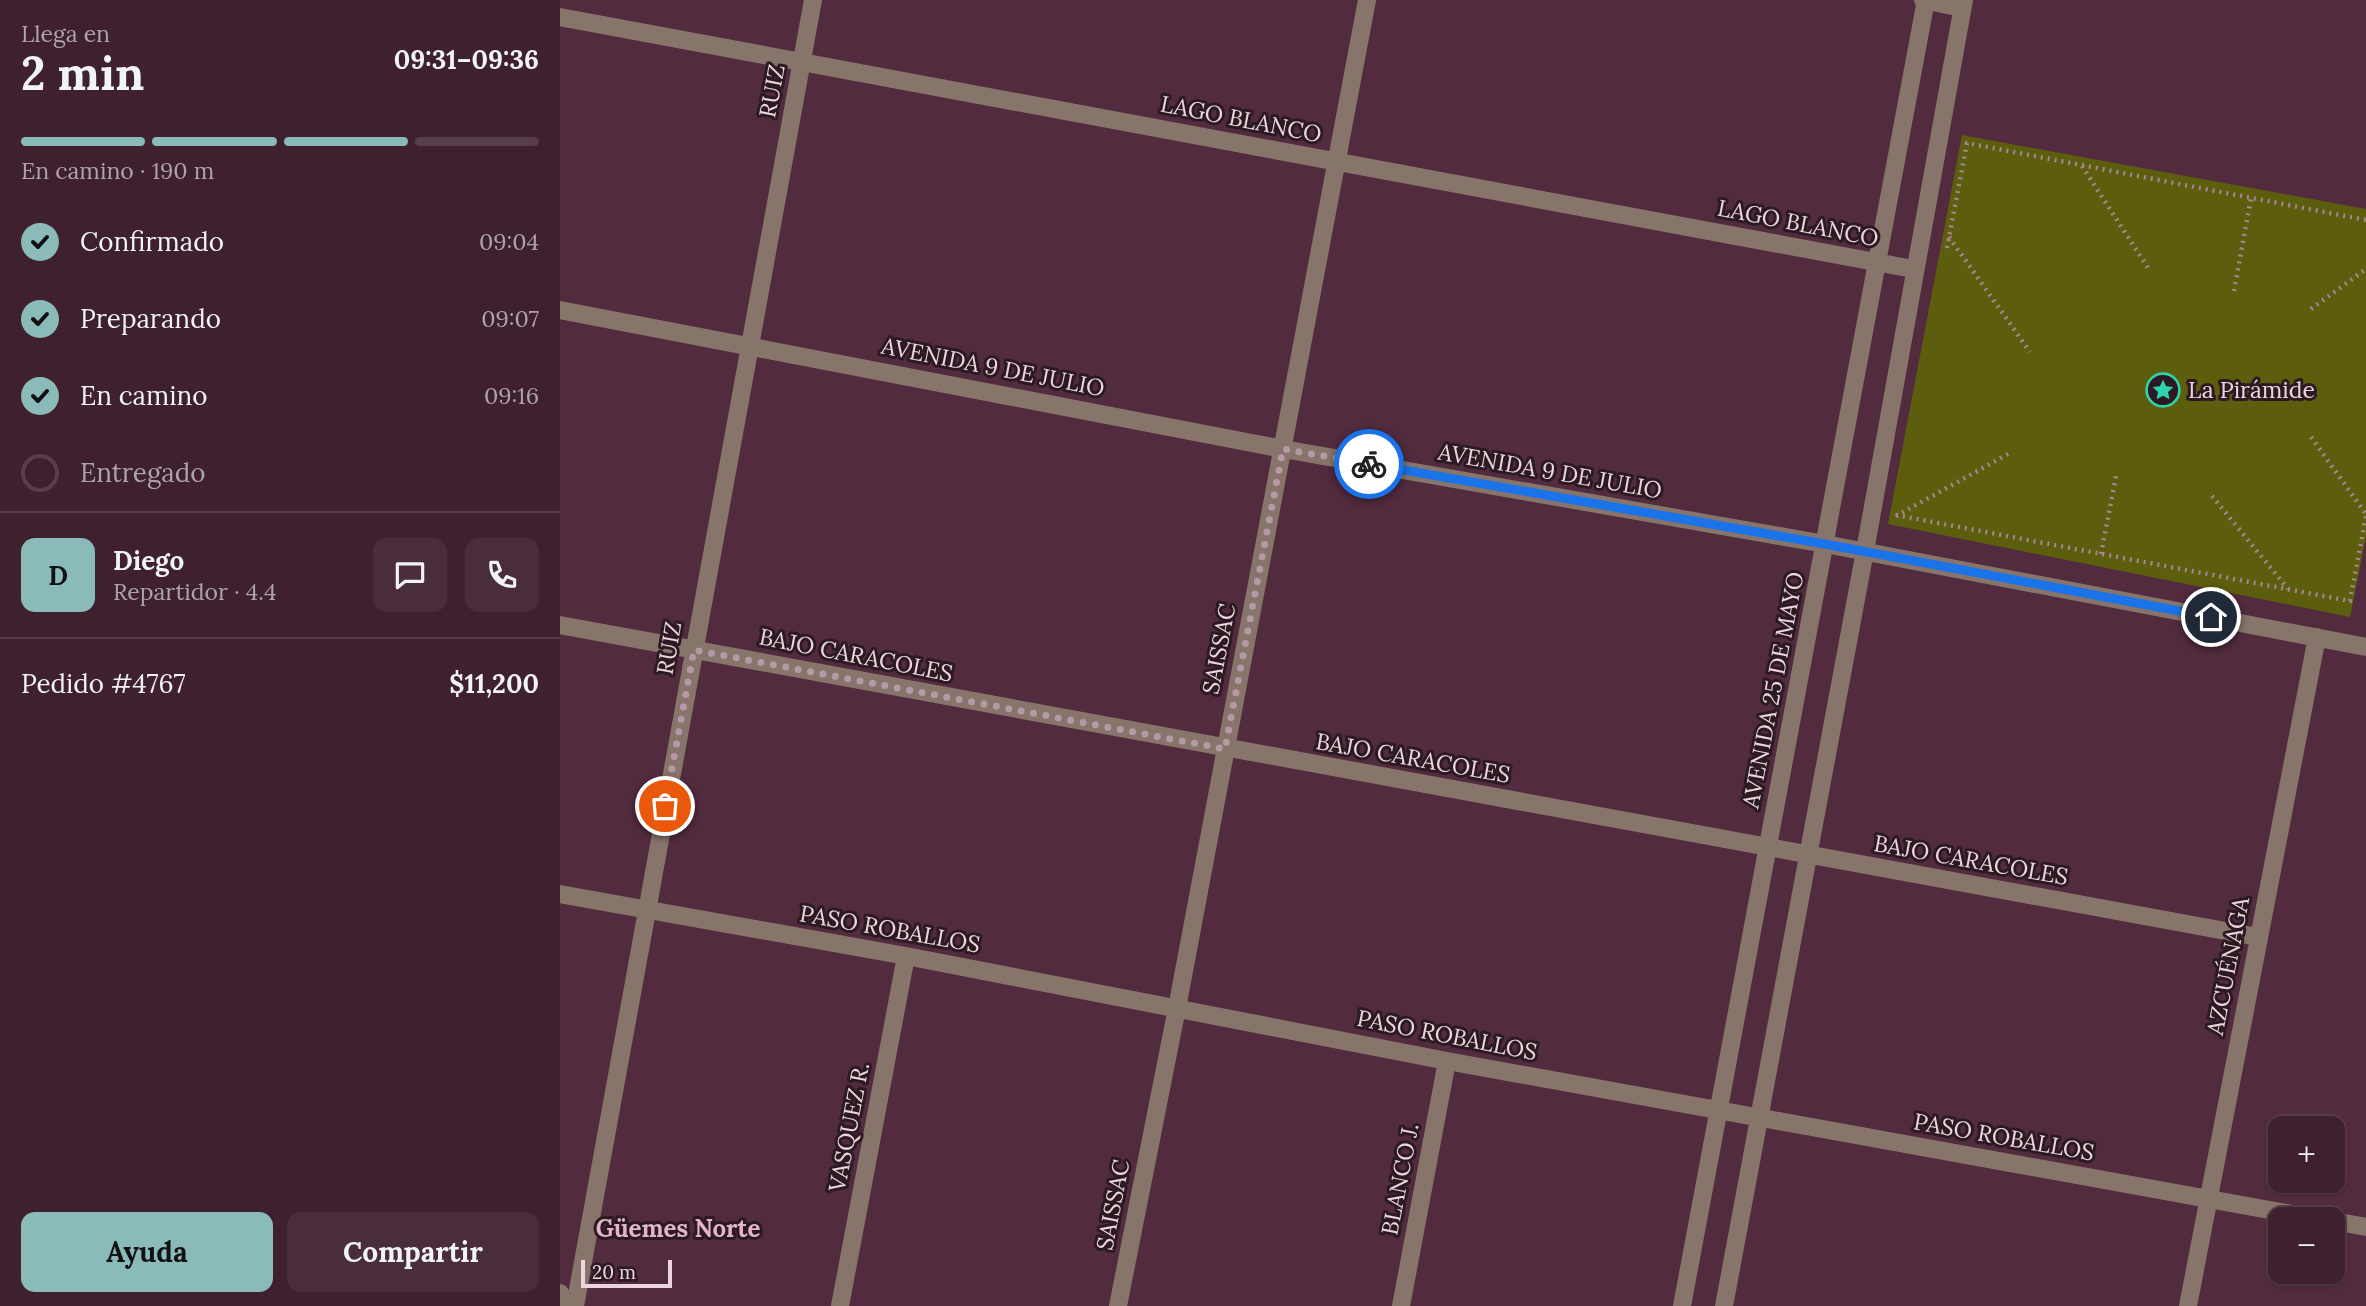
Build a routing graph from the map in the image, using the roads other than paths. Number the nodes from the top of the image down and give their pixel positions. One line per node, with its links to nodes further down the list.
1 (813, 0): 6 (street, RUIZ)
2 (1367, 0): 7 (street, SAISSAC)
3 (1925, 0): 4 (street); 8 (street, AVENIDA 25 DE MAYO)
4 (1963, 4): 9 (street)
5 (560, 17): 6 (street, LAGO BLANCO)
6 (802, 62): 7 (street, LAGO BLANCO); 11 (street, RUIZ)
7 (1337, 162): 8 (street, LAGO BLANCO); 12 (street, SAISSAC)
8 (1878, 263): 9 (street, LAGO BLANCO); 13 (street, AVENIDA 25 DE MAYO)
9 (1913, 269): 14 (street)
10 (560, 310): 11 (street, AVENIDA 9 DE JULIO)
11 (749, 345): 12 (street, AVENIDA 9 DE JULIO); 18 (street, RUIZ)
12 (1283, 449): 13 (street, AVENIDA 9 DE JULIO); 19 (street, SAISSAC)
13 (1825, 544): 14 (street, AVENIDA 9 DE JULIO); 20 (street, AVENIDA 25 DE MAYO)
14 (1865, 551): 16 (street, AVENIDA 9 DE JULIO); 21 (street)
15 (560, 625): 18 (street, BAJO CARACOLES)
16 (2317, 636): 17 (street, AVENIDA 9 DE JULIO); 24 (street, AZCUÉNAGA)
17 (2366, 646)
18 (694, 650): 19 (street, BAJO CARACOLES); 23 (street, RUIZ)
19 (1225, 749): 20 (street, BAJO CARACOLES); 26 (street, SAISSAC)
20 (1768, 849): 21 (street, BAJO CARACOLES); 28 (street, AVENIDA 25 DE MAYO)
21 (1807, 855): 24 (street, BAJO CARACOLES); 29 (street)
22 (560, 894): 23 (street, PASO ROBALLOS)
23 (646, 910): 25 (street, PASO ROBALLOS); 36 (street, RUIZ)
24 (2258, 937): 30 (street, AZCUÉNAGA)
25 (906, 956): 26 (street, PASO ROBALLOS); 37 (street, VASQUEZ R.)
26 (1177, 1009): 27 (street, PASO ROBALLOS); 38 (street, SAISSAC)
27 (1447, 1061): 28 (street, PASO ROBALLOS); 39 (street, BLANCO J.)
28 (1718, 1110): 29 (street, PASO ROBALLOS); 40 (street, AVENIDA 25 DE MAYO)
29 (1759, 1118): 30 (street, PASO ROBALLOS); 41 (street)
30 (2208, 1198): 31 (street, PASO ROBALLOS); 42 (street, AZCUÉNAGA)
31 (2268, 1209)
32 (2345, 1223): 33 (street)
33 (2366, 1227)
34 (560, 1293): 35 (street)
35 (566, 1306)
36 (575, 1306)
37 (840, 1306)
38 (1118, 1306)
39 (1401, 1306)
40 (1682, 1306)
41 (1724, 1306)
42 (2188, 1306)

